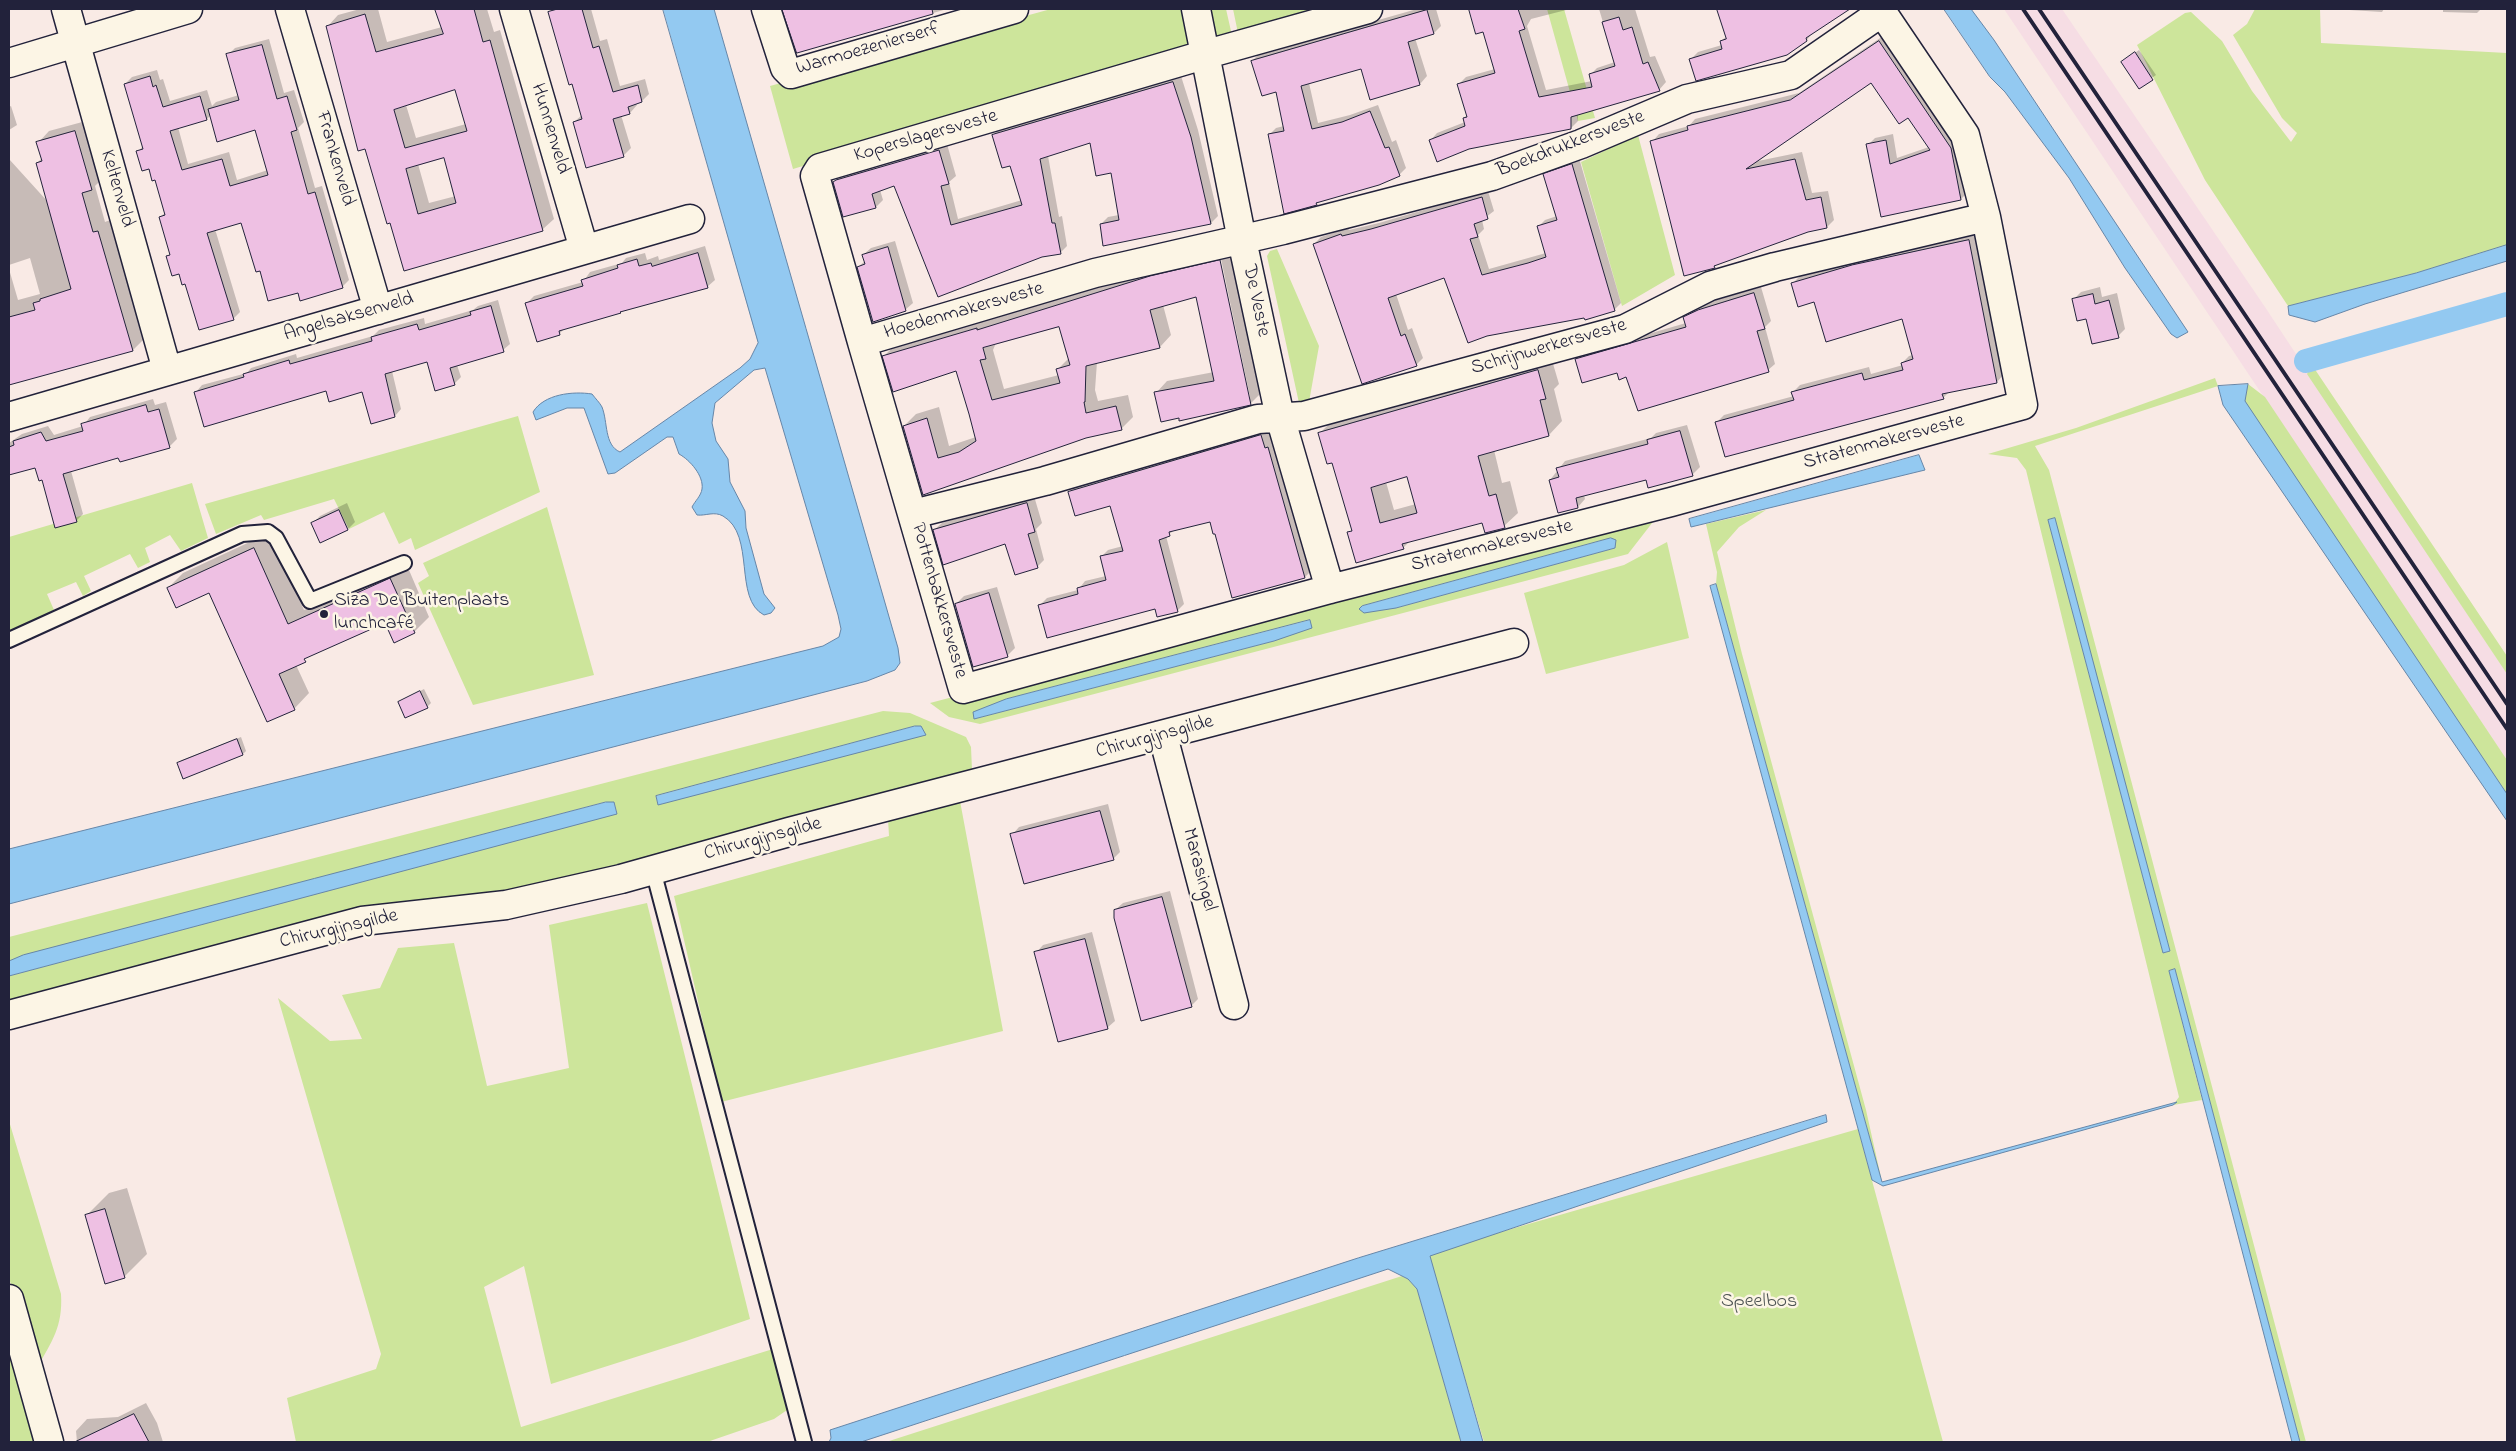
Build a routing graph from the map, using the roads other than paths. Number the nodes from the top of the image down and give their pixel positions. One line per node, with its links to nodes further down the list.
1 (66, 9): 10 (street, Keltenveld)
2 (188, 9): 10 (street)
3 (290, 9): 17 (street, Frankenveld)
4 (514, 9): 16 (street, Hunnenveld)
5 (766, 9): 6 (street, Warmoezenierserf)
6 (1014, 9)
7 (1196, 9): 11 (street, De Veste)
8 (1368, 9): 11 (street)
9 (1881, 10): 13 (street, Stratenmakersveste); 15 (street, Boekdrukkersveste)
10 (76, 42): 12 (street); 19 (street, Keltenveld)
11 (1207, 54): 15 (street, De Veste); 18 (street, Koperslagersveste)
12 (9, 63)
13 (1986, 216): 21 (street, Schrijnwerkersveste); 24 (street, Stratenmakersveste)
14 (690, 219): 16 (street, Angelsaksenveld)
15 (1242, 240): 18 (street, Hoedenmakersveste); 21 (street, De Veste)
16 (584, 249): 17 (street, Angelsaksenveld)
17 (378, 310): 19 (street, Angelsaksenveld)
18 (862, 342): 22 (street, Hoedenmakersveste)
19 (167, 370): 20 (street, Angelsaksenveld)
20 (9, 417)
21 (1280, 417): 22 (street, Pottenbakkersveste); 24 (street, De Veste)
22 (913, 514): 24 (street, Pottenbakkersveste)
23 (404, 564): 25 (lane)
24 (1330, 589)
25 (9, 640)
26 (1514, 643): 27 (street, Chirurgijnsgilde)
27 (1163, 736): 28 (street, Chirurgijnsgilde); 29 (street, Marasingel)
28 (653, 870): 30 (street, Chirurgijnsgilde); 33 (lane)
29 (1234, 1005)
30 (9, 1015)
31 (9, 1299): 32 (street)
32 (49, 1442)
33 (804, 1442)

